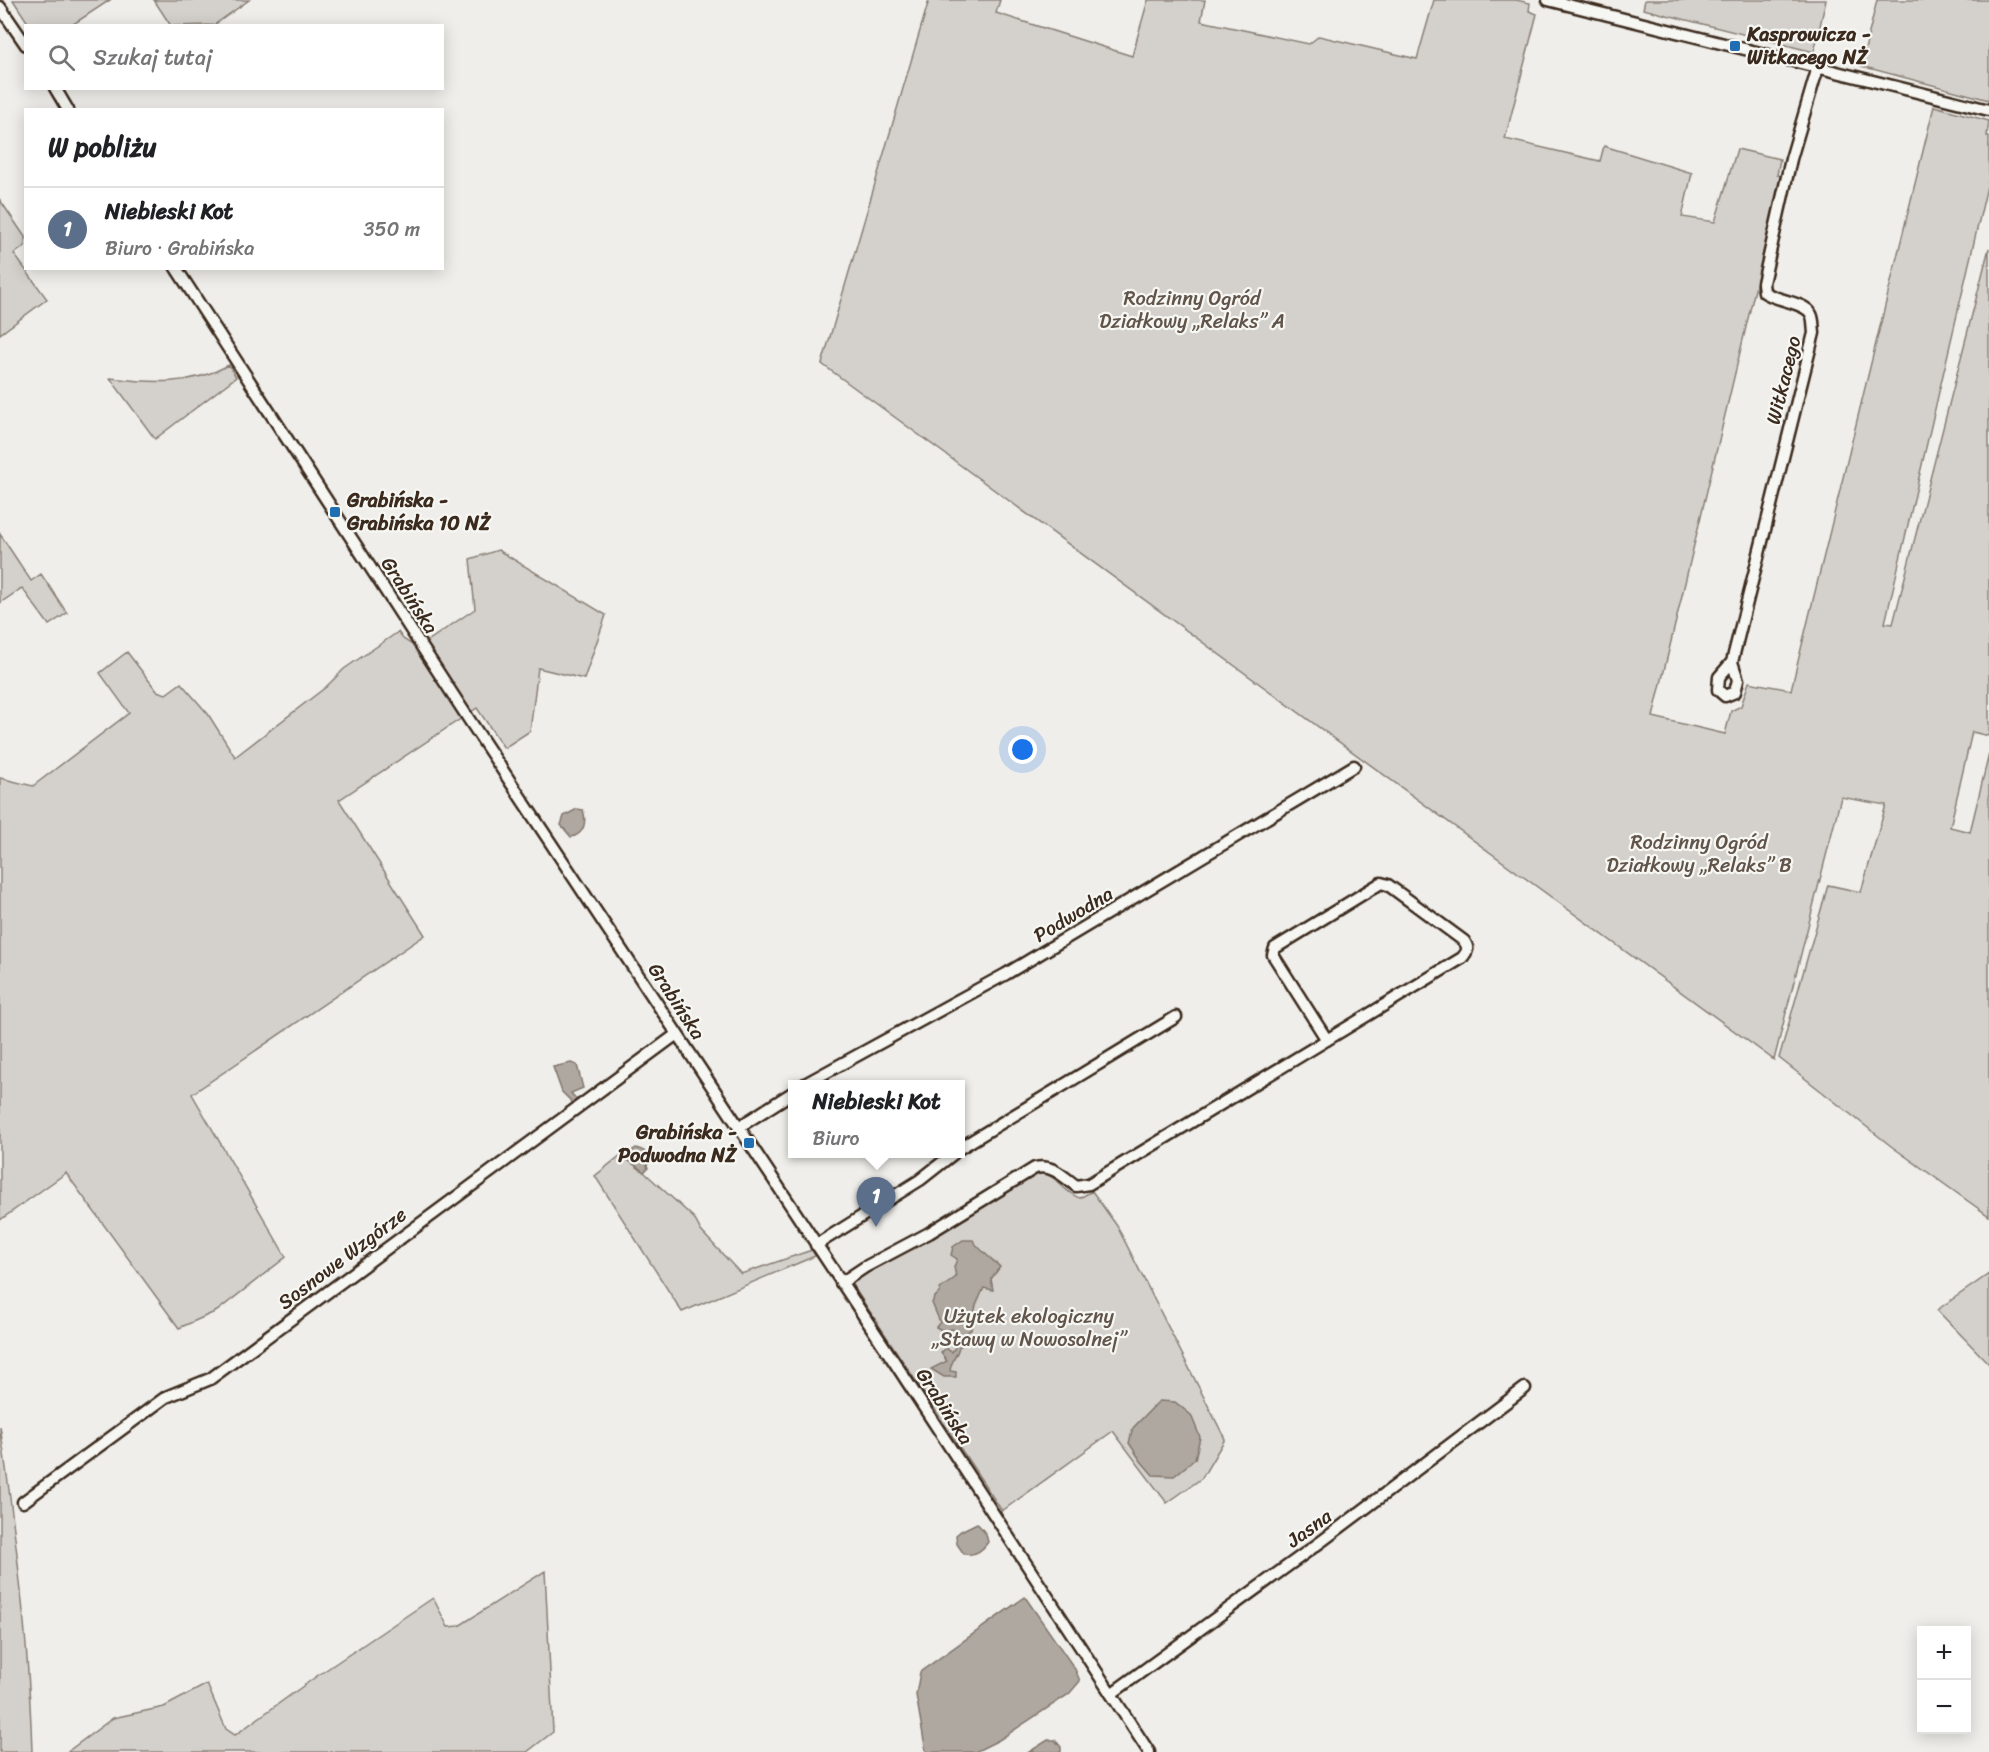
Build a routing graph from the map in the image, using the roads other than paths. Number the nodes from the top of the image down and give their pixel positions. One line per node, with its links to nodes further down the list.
1 (1548, 0): 4 (street)
2 (0, 7): 3 (street)
3 (24, 42)
4 (1818, 67): 7 (street); 9 (street, Witkacego)
5 (56, 90): 6 (street)
6 (67, 108)
7 (1989, 110)
8 (177, 270): 12 (street, Grabińska)
9 (1731, 662)
10 (1354, 766): 14 (street, Podwodna)
11 (1176, 1017): 17 (street)
12 (677, 1034): 16 (street, Grabińska); 22 (street, Sosnowe Wzgórze)
13 (1327, 1040): 13 (street); 20 (street)
14 (812, 1080)
15 (788, 1096): 16 (street)
16 (739, 1127): 19 (street, Grabińska)
17 (965, 1145)
18 (948, 1158): 19 (street)
19 (816, 1245): 20 (street, Grabińska)
20 (841, 1283): 23 (street, Grabińska)
21 (1525, 1388): 23 (street, Jasna)
22 (23, 1502)
23 (1111, 1694): 24 (street, Grabińska)
24 (1149, 1752)

